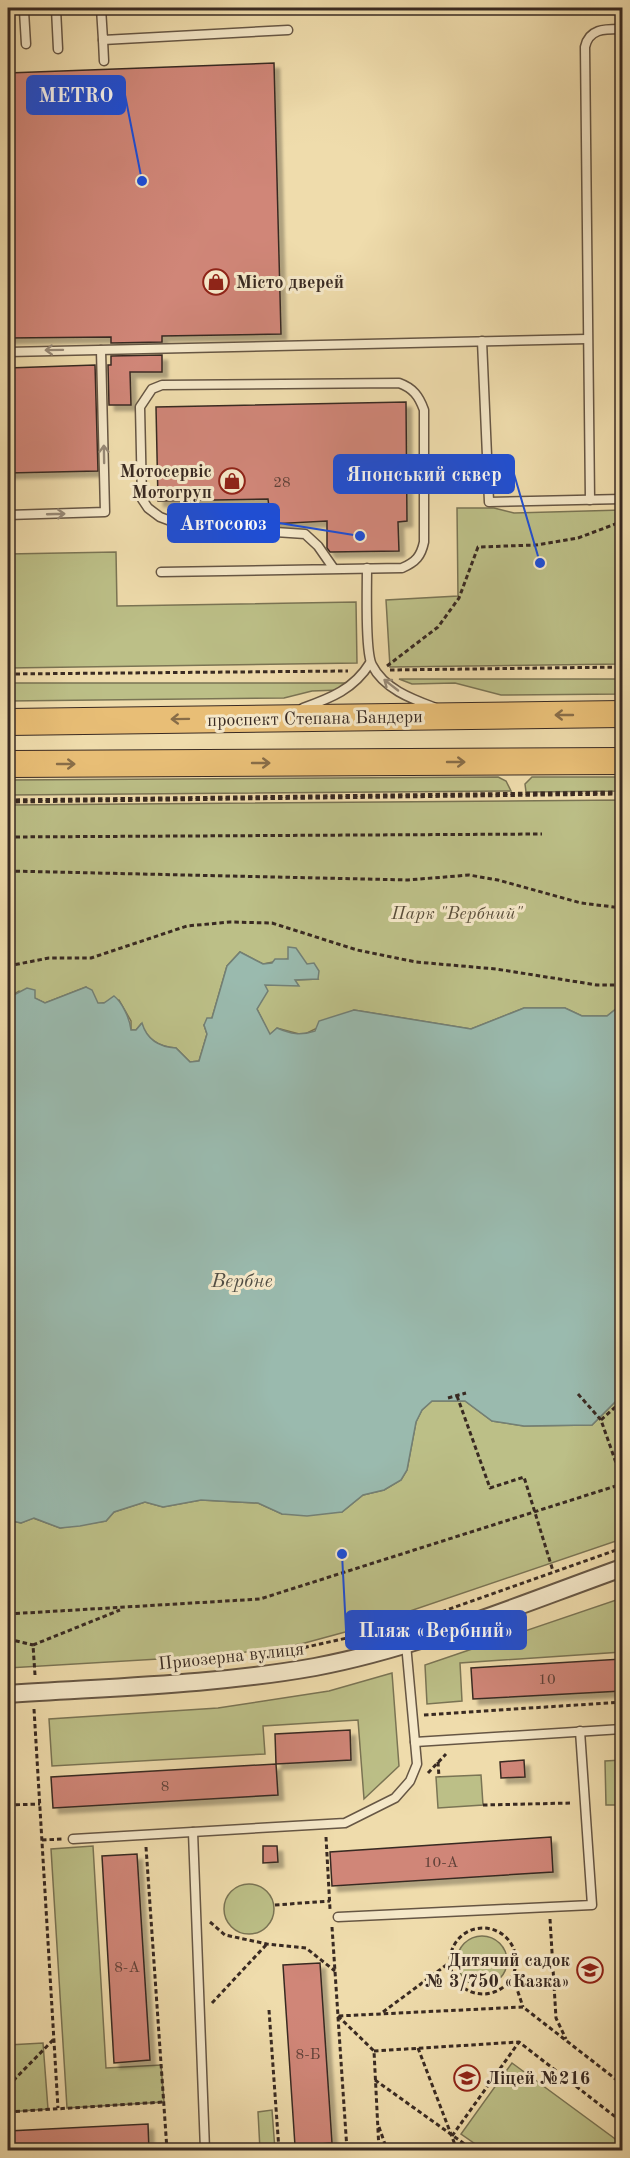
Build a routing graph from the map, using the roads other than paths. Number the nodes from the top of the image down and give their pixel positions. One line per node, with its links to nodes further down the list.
1 (100, 8): 6 (lane)
2 (56, 9): 8 (lane)
3 (24, 10): 7 (lane)
4 (622, 29): 10 (lane); 11 (lane)
5 (288, 30): 6 (lane)
6 (103, 40): 9 (lane)
7 (26, 45)
8 (58, 49)
9 (104, 61)
10 (622, 79)
11 (587, 339): 12 (lane); 16 (lane)
12 (482, 341): 13 (lane); 16 (lane)
13 (101, 350): 14 (lane, one-way to 14); 17 (lane, one-way to 13)
14 (8, 352)
15 (622, 499): 16 (lane)
16 (590, 500)
17 (8, 515)
18 (366, 568): 19 (lane); 19 (lane); 21 (lane)
19 (334, 569): 20 (lane)
20 (161, 572)
21 (368, 667): 23 (lane, one-way to 21); 24 (lane)
22 (622, 714): 23 (main road, проспект Степана Бандери, one-way to 23)
23 (457, 716): 24 (main road, проспект Степана Бандери)
24 (275, 718): 25 (main road, проспект Степана Бандери, one-way to 25)
25 (8, 722)
26 (622, 761): 27 (main road, one-way to 26)
27 (8, 764)
28 (622, 1568): 29 (street, Приозерна вулиця)
29 (406, 1643): 30 (street, Приозерна вулиця); 33 (lane)
30 (8, 1694)
31 (622, 1729): 32 (lane)
32 (580, 1731): 33 (lane); 36 (lane)
33 (415, 1742): 34 (lane)
34 (193, 1832): 35 (lane); 37 (lane)
35 (73, 1839)
36 (338, 1917)
37 (205, 2151)

